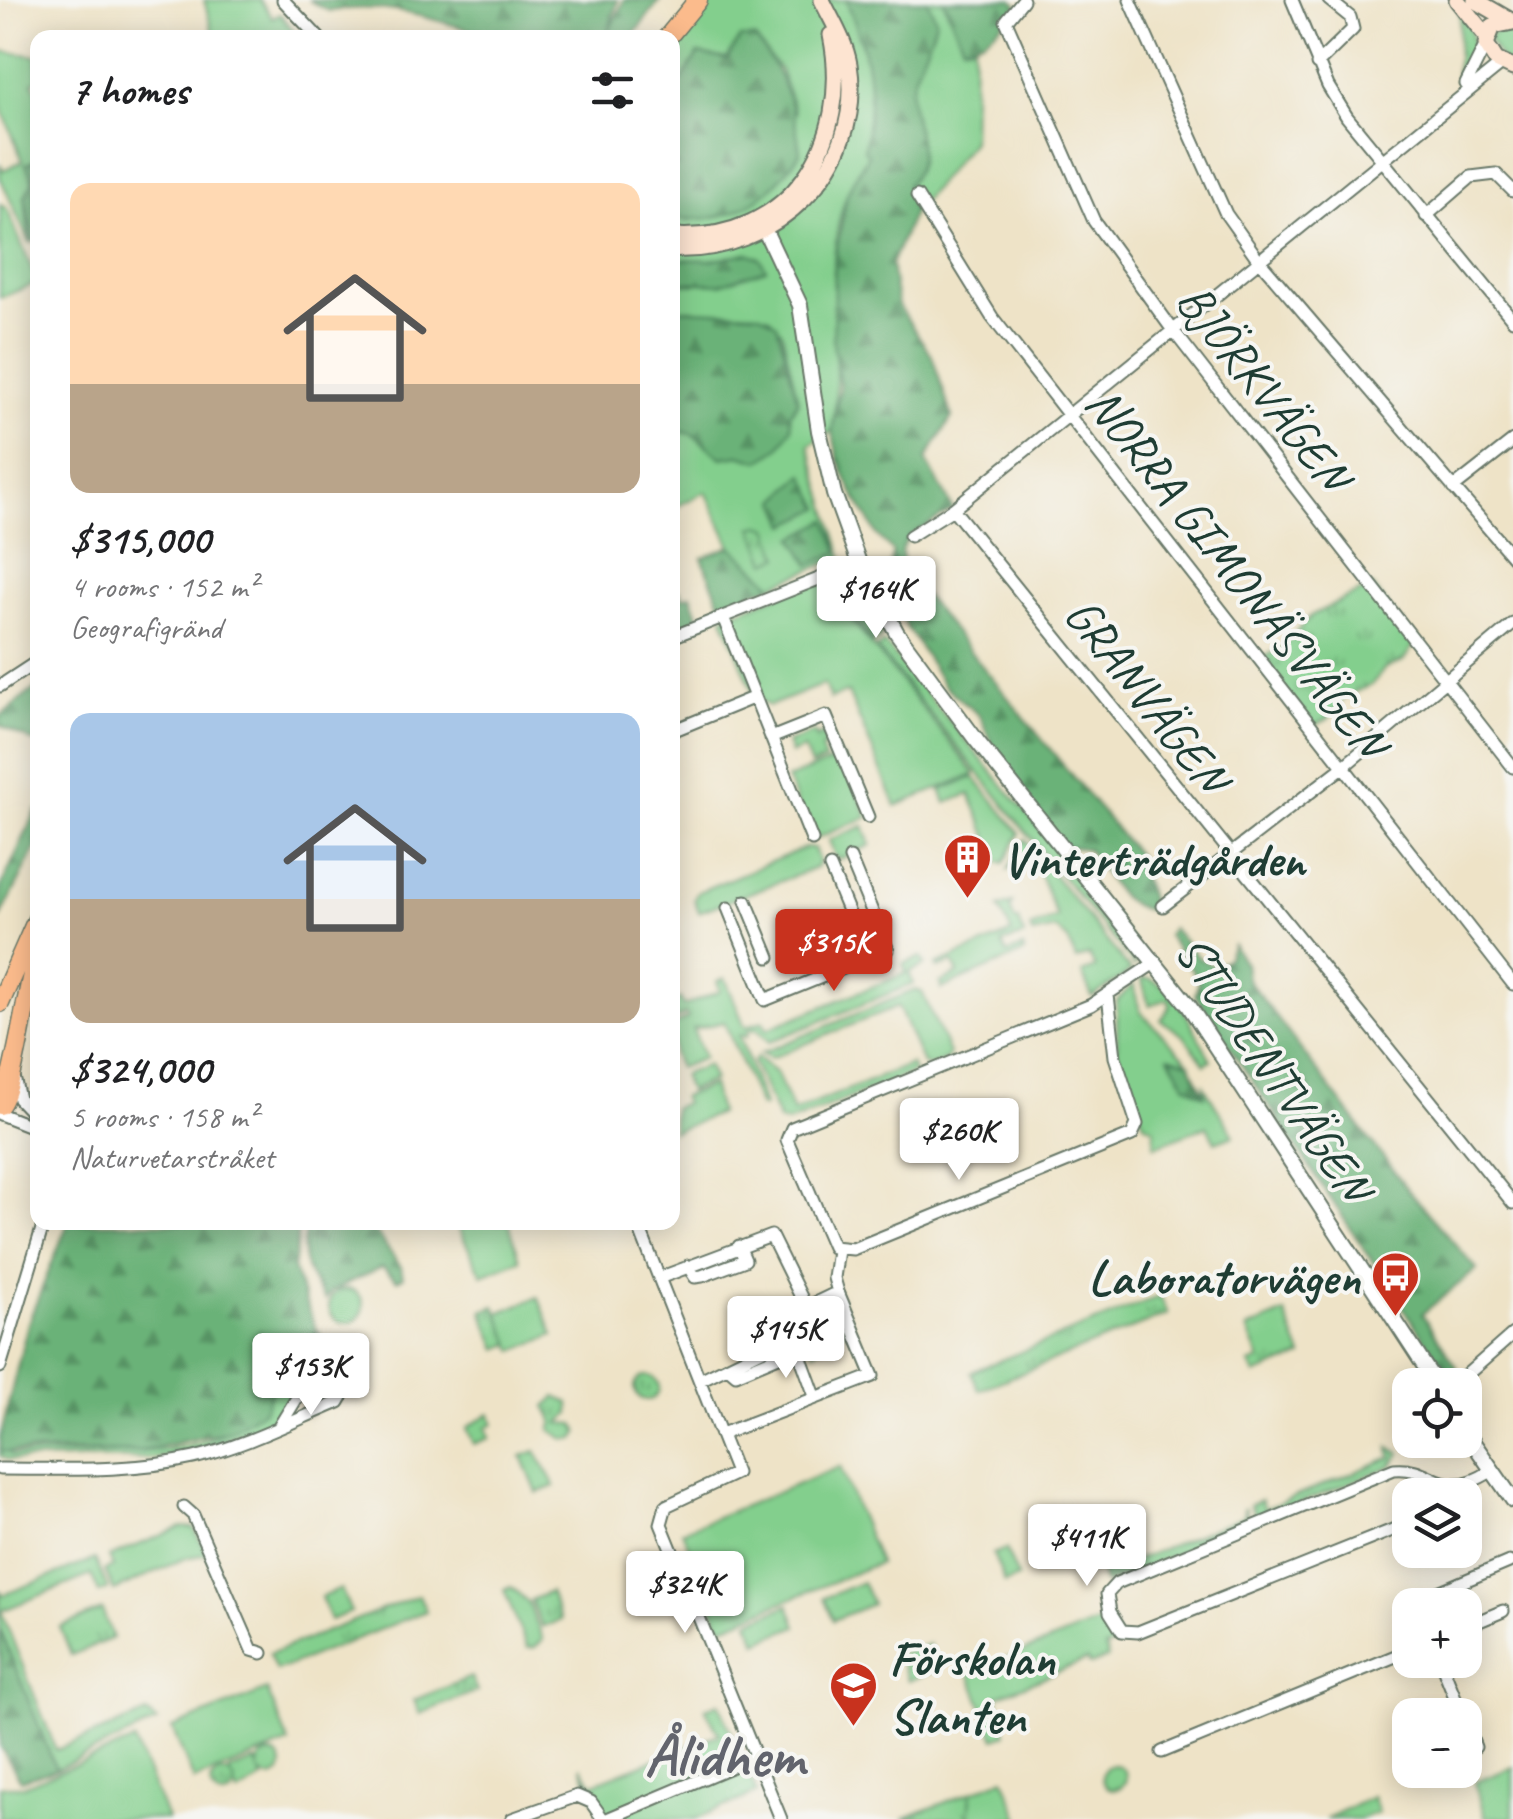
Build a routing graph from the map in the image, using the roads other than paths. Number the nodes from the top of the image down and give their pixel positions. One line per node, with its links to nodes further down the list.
1 (283, 0): 12 (street)
2 (683, 0): 13 (highway)
3 (698, 0): 14 (highway)
4 (1023, 0): 28 (street, BJÖRKVÄGEN)
5 (1130, 0): 26 (street)
6 (1292, 0): 16 (street)
7 (1329, 0): 16 (street)
8 (1457, 0): 15 (main road)
9 (1474, 0): 11 (main road)
10 (824, 4): 23 (main road)
11 (1512, 21): 15 (main road)
12 (311, 30)
13 (660, 30)
14 (674, 30)
15 (1487, 41): 17 (main road); 18 (street)
16 (1318, 64): 19 (street)
17 (1509, 64): 18 (street)
18 (1460, 95): 19 (street)
19 (1379, 160): 22 (street); 26 (street)
20 (1513, 191): 22 (street)
21 (916, 196): 29 (street, NORRA GIMONÄSVÄGEN)
22 (1426, 216): 27 (street)
23 (762, 224): 24 (main road); 25 (main road); 35 (street, STUDENTVÄGEN)
24 (680, 235)
25 (680, 248)
26 (1258, 259): 28 (street); 31 (street)
27 (1513, 320)
28 (1172, 329): 29 (street); 40 (street, BJÖRKVÄGEN)
29 (1068, 415): 32 (street); 45 (street, NORRA GIMONÄSVÄGEN)
30 (1513, 442): 31 (street)
31 (1454, 488): 34 (street)
32 (953, 509): 33 (street); 49 (street, GRANVÄGEN)
33 (910, 536)
34 (1513, 556)
35 (859, 563): 36 (street); 58 (street, STUDENTVÄGEN)
36 (723, 617): 38 (street); 42 (street)
37 (1513, 624): 40 (street)
38 (680, 634)
39 (30, 666): 41 (street)
40 (1445, 682): 45 (street); 46 (street, BJÖRKVÄGEN)
41 (0, 686)
42 (755, 697): 43 (street); 44 (street)
43 (680, 727)
44 (771, 738): 47 (street); 48 (street)
45 (1343, 767): 49 (street); 60 (street, NORRA GIMONÄSVÄGEN)
46 (1513, 767)
47 (868, 817)
48 (812, 840)
49 (1228, 856): 53 (street); 69 (street, GRANVÄGEN)
50 (850, 858): 54 (street)
51 (830, 866): 55 (street)
52 (746, 901): 57 (street)
53 (1162, 906)
54 (728, 908)
55 (853, 923)
56 (30, 935): 62 (highway)
57 (769, 958)
58 (1156, 962): 61 (street); 81 (street, STUDENTVÄGEN)
59 (30, 978): 64 (highway)
60 (1513, 984)
61 (1108, 995): 72 (street); 72 (street)
62 (0, 1003)
63 (0, 1041): 64 (highway)
64 (14, 1072): 65 (highway); 66 (street)
65 (0, 1105)
66 (30, 1111)
67 (0, 1114): 68 (street)
68 (30, 1127)
69 (1513, 1203)
70 (42, 1230): 79 (street)
71 (639, 1230): 73 (street)
72 (838, 1250): 74 (street)
73 (659, 1278): 75 (street); 83 (street)
74 (838, 1292): 75 (street); 84 (street)
75 (805, 1306): 77 (street)
76 (1513, 1334): 82 (street)
77 (790, 1336): 78 (street); 80 (street)
78 (796, 1349): 80 (street); 84 (street)
79 (0, 1367)
80 (729, 1368): 83 (street)
81 (1426, 1368)
82 (1474, 1368)
83 (700, 1380): 86 (street)
84 (815, 1396): 86 (street)
85 (279, 1427): 85 (street); 88 (street)
86 (722, 1434): 102 (street)
87 (1482, 1456): 89 (street)
88 (0, 1469)
89 (1492, 1471): 91 (street); 92 (street)
90 (1420, 1478): 94 (street)
91 (1478, 1478)
92 (1513, 1500)
93 (184, 1507): 99 (street)
94 (1392, 1529)
95 (1509, 1562): 96 (street)
96 (1448, 1588)
97 (1503, 1611): 98 (street)
98 (1482, 1620)
99 (262, 1653)
100 (1392, 1657): 101 (street)
101 (1162, 1752)
102 (756, 1756): 104 (street); 105 (street)
103 (512, 1819): 104 (street)
104 (605, 1819)
105 (780, 1819)

